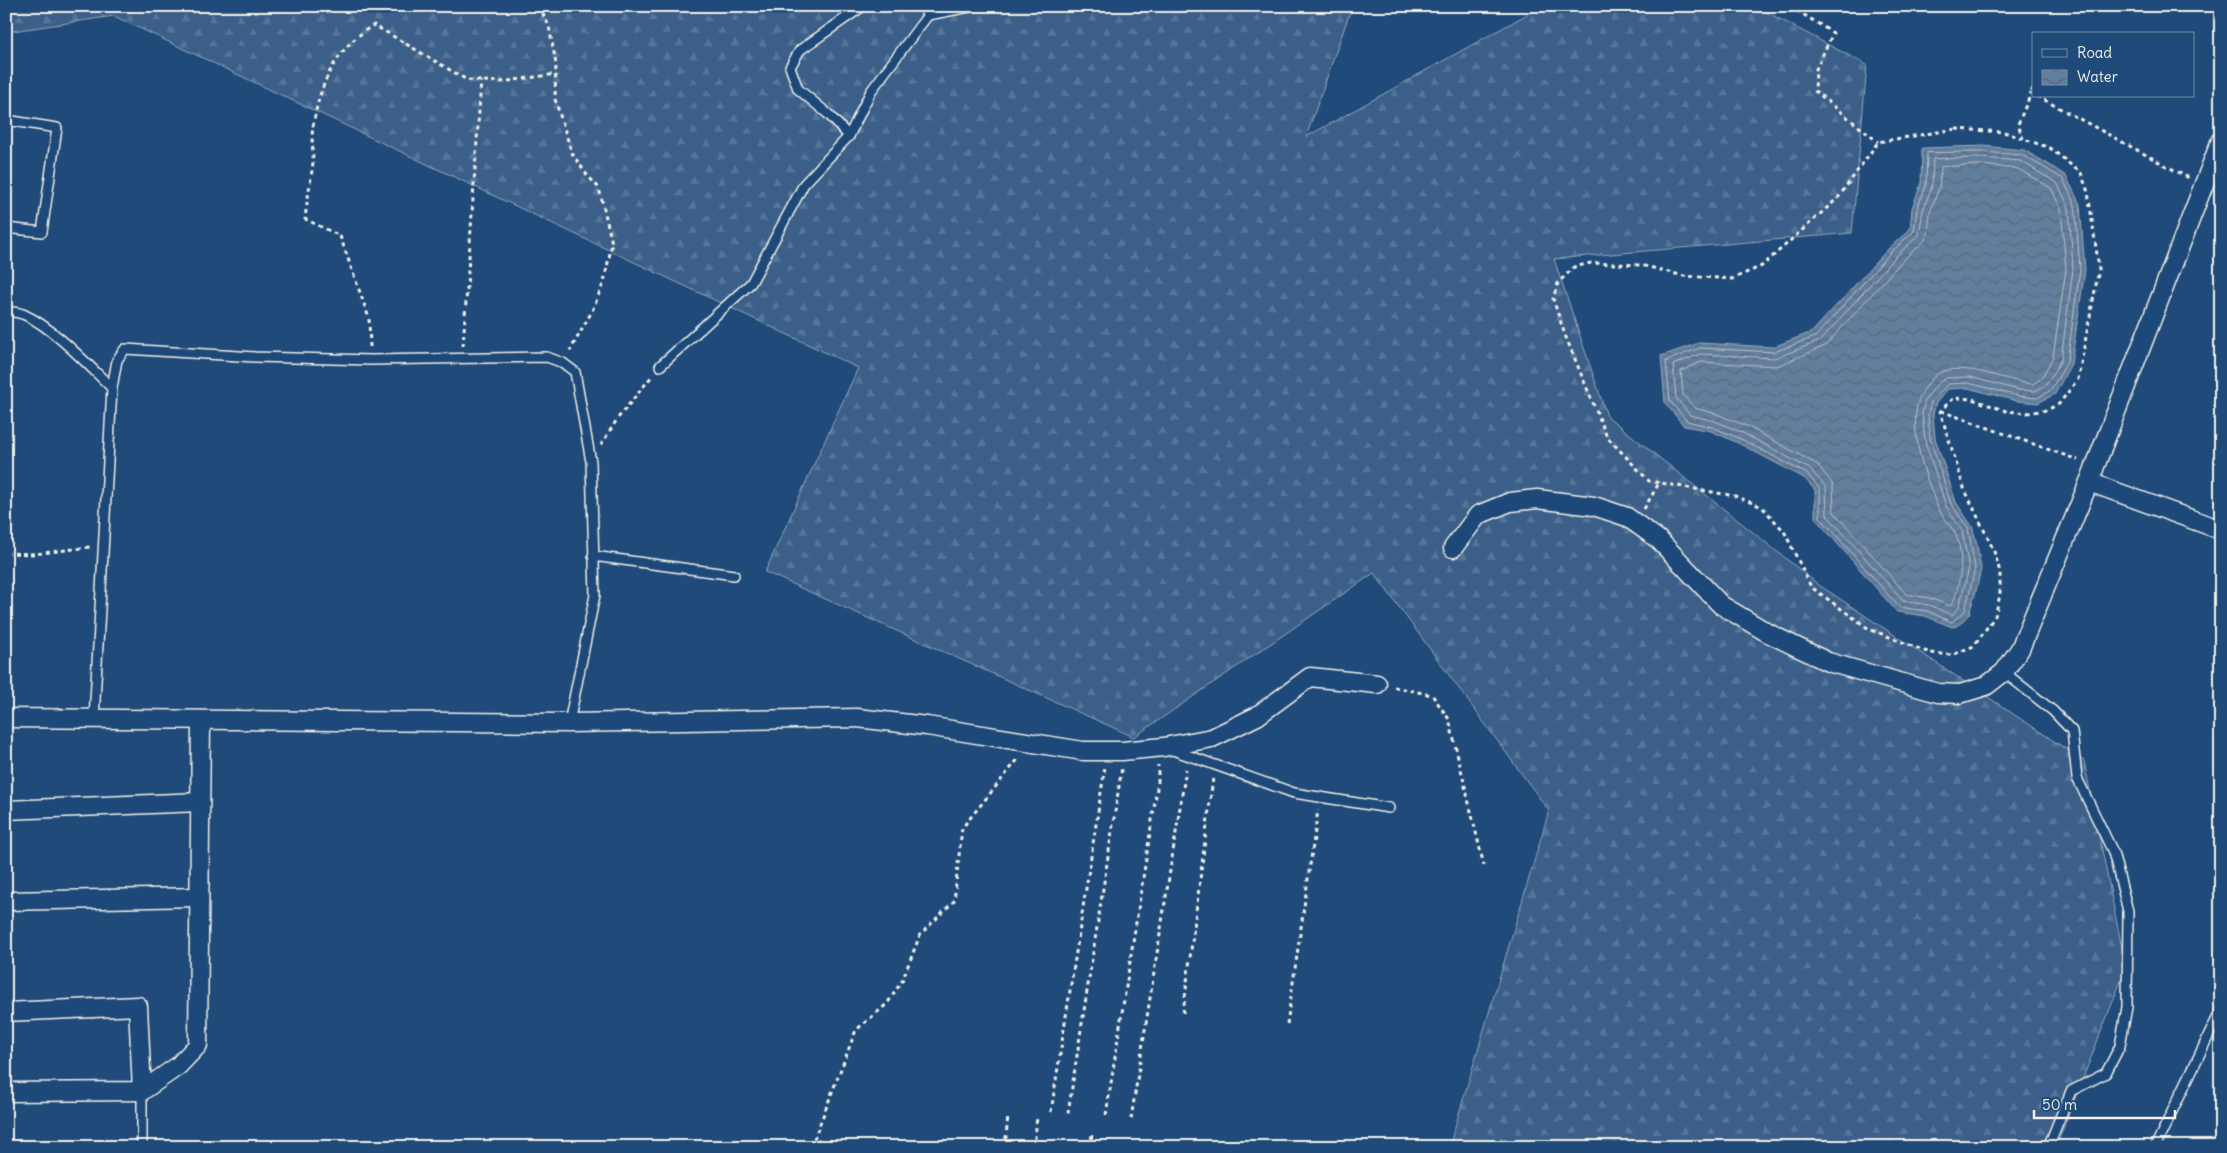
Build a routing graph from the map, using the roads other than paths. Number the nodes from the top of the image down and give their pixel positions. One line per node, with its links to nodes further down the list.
1 (863, 6): 6 (lane)
2 (922, 6): 4 (lane)
3 (975, 6): 4 (lane)
4 (928, 15): 6 (lane)
5 (6, 120): 8 (lane)
6 (849, 136): 10 (lane)
7 (2221, 140): 12 (street)
8 (6, 228)
9 (6, 311): 11 (lane)
10 (660, 366)
11 (112, 388): 15 (lane); 20 (lane)
12 (2092, 474): 13 (street); 17 (street)
13 (2221, 530)
14 (1453, 548): 17 (street)
15 (593, 556): 16 (lane); 22 (lane)
16 (734, 576)
17 (2004, 672): 34 (lane)
18 (1377, 684): 23 (street)
19 (6, 718): 20 (street)
20 (94, 719): 21 (street)
21 (200, 720): 22 (street); 24 (street)
22 (569, 723): 23 (street)
23 (1157, 748): 25 (lane)
24 (200, 802): 26 (street); 27 (street)
25 (1389, 808)
26 (6, 810)
27 (199, 897): 28 (street); 31 (street)
28 (6, 901)
29 (2221, 1010): 35 (lane)
30 (6, 1012): 31 (street)
31 (142, 1091): 32 (street); 33 (lane)
32 (6, 1092)
33 (142, 1147)
34 (2048, 1147)
35 (2155, 1147)

